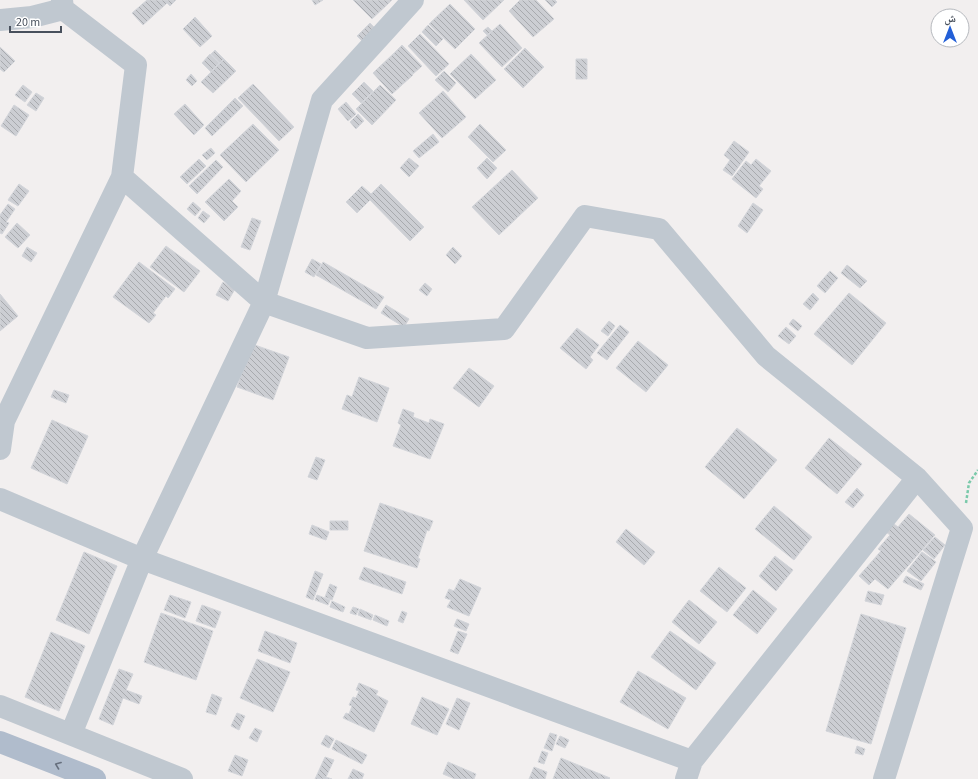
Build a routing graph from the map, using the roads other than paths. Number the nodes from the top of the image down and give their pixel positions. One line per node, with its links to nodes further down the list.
1 (414, 0): 5 (street)
2 (62, 5): 3 (street); 4 (street)
3 (0, 20)
4 (122, 177): 5 (street); 6 (street)
5 (264, 302): 7 (street); 9 (street)
6 (0, 449)
7 (918, 478): 13 (street); 16 (street)
8 (0, 499): 9 (street)
9 (142, 559): 11 (street); 13 (street)
10 (0, 706): 11 (street)
11 (72, 734): 15 (street)
12 (0, 742): 14 (main road, one-way to 12)
13 (689, 770)
14 (94, 779)
15 (182, 779)
16 (884, 779)

